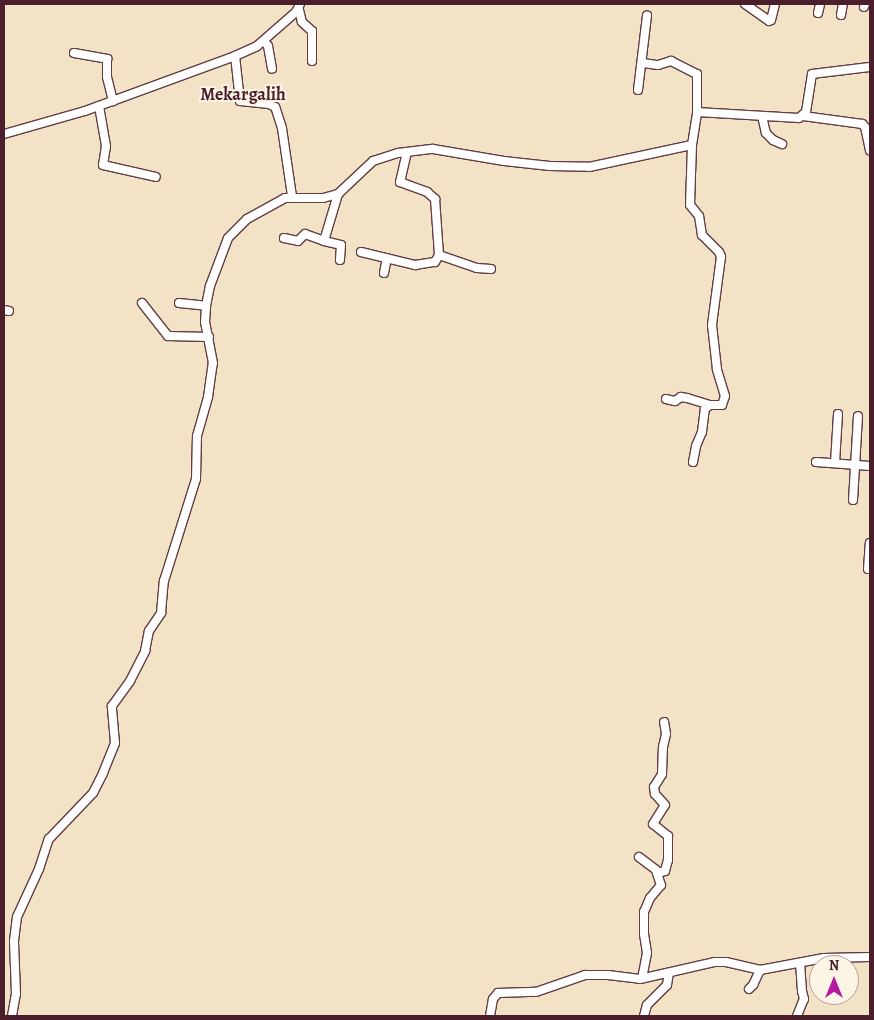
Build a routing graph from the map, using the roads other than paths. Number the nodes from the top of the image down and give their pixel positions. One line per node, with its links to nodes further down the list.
1 (775, 4): 4 (street)
2 (820, 4): 6 (street)
3 (843, 4): 7 (street)
4 (749, 5)
5 (300, 7): 9 (street); 12 (street)
6 (818, 13)
7 (841, 15)
8 (647, 16): 13 (street)
9 (264, 41): 11 (street); 15 (street)
10 (74, 53): 17 (street)
11 (235, 56): 17 (street); 29 (street)
12 (312, 61)
13 (643, 64): 16 (street); 19 (street)
14 (870, 67): 21 (street)
15 (272, 69)
16 (638, 90)
17 (113, 101): 18 (street)
18 (99, 106): 22 (street); 27 (street)
19 (697, 112): 20 (street); 24 (street)
20 (762, 116): 21 (street); 23 (street)
21 (803, 116): 25 (street)
22 (4, 134)
23 (782, 144)
24 (692, 145): 26 (street); 43 (street)
25 (870, 150)
26 (407, 152): 28 (street); 33 (street)
27 (156, 177)
28 (338, 194): 29 (street); 31 (street)
29 (292, 196): 40 (street)
30 (284, 238): 31 (street)
31 (324, 240): 35 (street)
32 (361, 252): 34 (street)
33 (439, 255): 34 (street); 36 (street)
34 (387, 258): 37 (street)
35 (340, 260)
36 (492, 269)
37 (384, 273)
38 (142, 303): 41 (street)
39 (179, 303): 40 (street)
40 (206, 306): 41 (street)
41 (209, 337): 64 (street)
42 (666, 398): 43 (street)
43 (710, 405): 46 (street)
44 (838, 414): 48 (street)
45 (858, 416): 49 (street)
46 (693, 462)
47 (816, 462): 48 (street)
48 (835, 463): 49 (street)
49 (855, 465): 50 (street); 51 (street)
50 (870, 466)
51 (852, 500)
52 (870, 543): 53 (street)
53 (870, 558): 54 (street)
54 (868, 569)
55 (664, 722): 57 (street)
56 (639, 857): 57 (street)
57 (657, 873): 62 (street)
58 (870, 957): 59 (street)
59 (800, 964): 60 (street); 67 (street)
60 (760, 970): 61 (street); 63 (street)
61 (669, 973): 62 (street); 66 (street)
62 (642, 978): 65 (street)
63 (749, 989)
64 (12, 1016)
65 (490, 1016)
66 (644, 1016)
67 (797, 1016)

